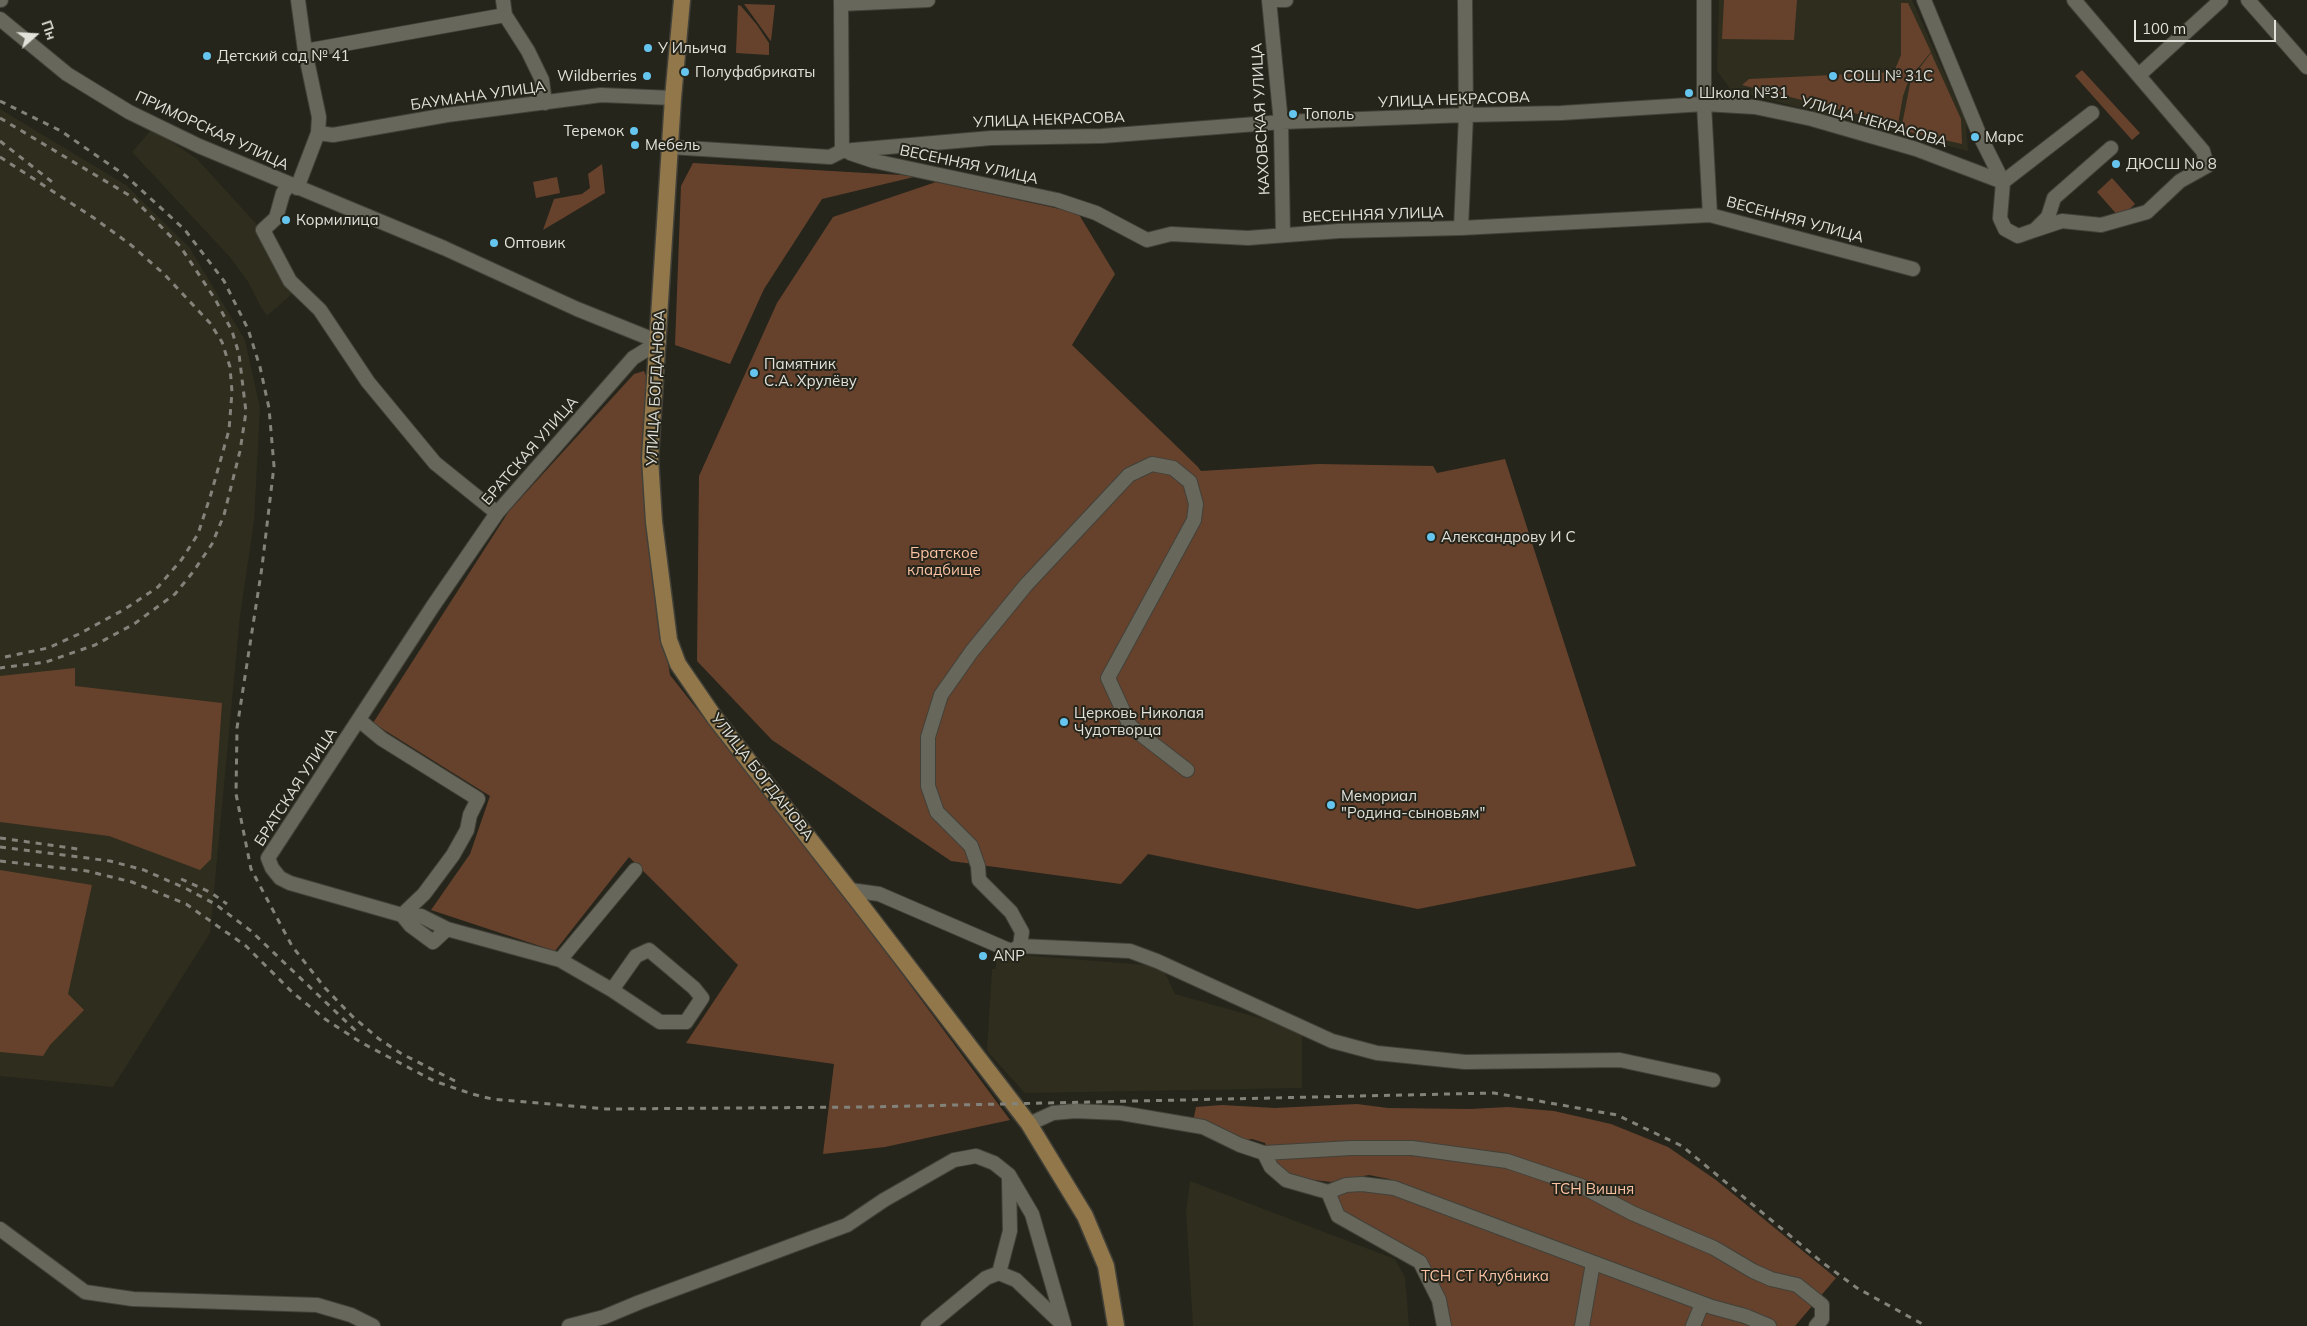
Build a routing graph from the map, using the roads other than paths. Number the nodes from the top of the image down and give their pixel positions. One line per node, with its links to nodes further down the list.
1 (298, 0): 17 (street)
2 (503, 0): 15 (street)
3 (682, 0): 20 (main road, УЛИЦА БОГДАНОВА)
4 (928, 0): 14 (street)
5 (1269, 0): 25 (street, КАХОВСКАЯ УЛИЦА)
6 (1276, 0): 7 (street)
7 (1286, 0)
8 (1465, 0): 24 (street)
9 (1704, 0): 22 (street)
10 (1924, 0): 30 (street)
11 (2074, 0): 19 (street)
12 (2221, 0): 19 (street)
13 (2248, 0): 18 (street)
14 (841, 2): 29 (street)
15 (505, 15): 17 (street); 21 (street)
16 (0, 19): 31 (street, ПРИМОРСКАЯ УЛИЦА)
17 (305, 51): 26 (street)
18 (2307, 67)
19 (2139, 75): 34 (street)
20 (673, 98): 21 (street, БАУМАНА УЛИЦА); 27 (main road, УЛИЦА БОГДАНОВА)
21 (545, 103): 26 (street, БАУМАНА УЛИЦА)
22 (1704, 104): 24 (street, УЛИЦА НЕКРАСОВА); 30 (street, УЛИЦА НЕКРАСОВА); 32 (street)
23 (2092, 114): 30 (street)
24 (1466, 115): 25 (street, УЛИЦА НЕКРАСОВА); 33 (street)
25 (1281, 123): 29 (street, УЛИЦА НЕКРАСОВА); 35 (street, КАХОВСКАЯ УЛИЦА)
26 (318, 133): 31 (street)
27 (670, 147): 29 (street, УЛИЦА НЕКРАСОВА); 37 (main road, УЛИЦА БОГДАНОВА)
28 (2111, 148): 34 (street)
29 (842, 151): 35 (street, ВЕСЕННЯЯ УЛИЦА)
30 (2003, 182): 34 (street)
31 (293, 186): 37 (street, ПРИМОРСКАЯ УЛИЦА); 38 (street, ПРИМОРСКАЯ УЛИЦА)
32 (1710, 215): 33 (street, ВЕСЕННЯЯ УЛИЦА); 36 (street, ВЕСЕННЯЯ УЛИЦА)
33 (1461, 228): 35 (street, ВЕСЕННЯЯ УЛИЦА)
34 (2036, 230)
35 (1283, 236)
36 (1913, 269)
37 (658, 342): 38 (street, БРАТСКАЯ УЛИЦА); 42 (main road, УЛИЦА БОГДАНОВА)
38 (497, 513): 39 (street, БРАТСКАЯ УЛИЦА)
39 (359, 720): 43 (street); 43 (street, БРАТСКАЯ УЛИЦА)
40 (1187, 770): 44 (street)
41 (635, 870): 45 (street)
42 (850, 890): 44 (street); 48 (main road, УЛИЦА БОГДАНОВА)
43 (402, 915): 45 (street)
44 (1020, 946): 47 (street)
45 (560, 960): 46 (street)
46 (612, 990): 46 (street)
47 (1713, 1080)
48 (1029, 1124): 49 (street); 60 (main road, УЛИЦА БОГДАНОВА)
49 (1264, 1153): 51 (street); 65 (street)
50 (1009, 1175): 54 (street); 57 (street); 59 (street)
51 (1328, 1192): 53 (street); 61 (street)
52 (0, 1229): 56 (street)
53 (1593, 1263): 55 (street); 62 (street)
54 (999, 1273): 58 (street); 59 (street)
55 (1702, 1304): 63 (street); 64 (street)
56 (373, 1326)
57 (569, 1326)
58 (928, 1326)
59 (1064, 1326)
60 (1116, 1326)
61 (1444, 1326)
62 (1582, 1326)
63 (1693, 1326)
64 (1769, 1326)
65 (1816, 1326)

